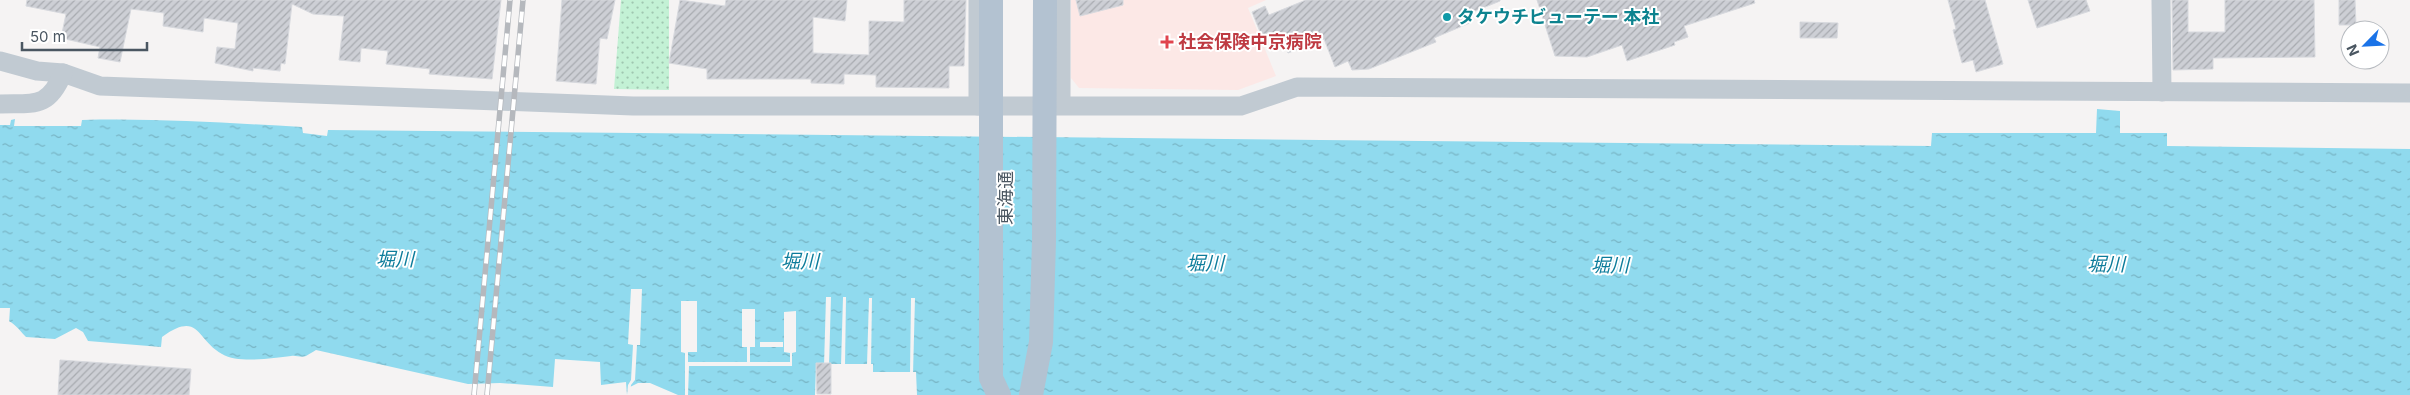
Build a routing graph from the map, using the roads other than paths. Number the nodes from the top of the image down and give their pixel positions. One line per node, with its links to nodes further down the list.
1 (978, 0): 14 (street)
2 (991, 0): 15 (main road, bridge)
3 (1007, 0): 16 (main road, 東海通)
4 (1030, 0): 17 (main road, 東海通)
5 (1045, 0): 17 (main road, bridge)
6 (1061, 0): 13 (street)
7 (2161, 0): 10 (street)
8 (0, 60): 9 (street)
9 (63, 73): 12 (street); 14 (street)
10 (2162, 92): 11 (street); 13 (street)
11 (2410, 93)
12 (0, 104)
13 (1062, 105): 14 (street)
14 (978, 106)
15 (999, 395)
16 (1005, 395)
17 (1030, 395)

